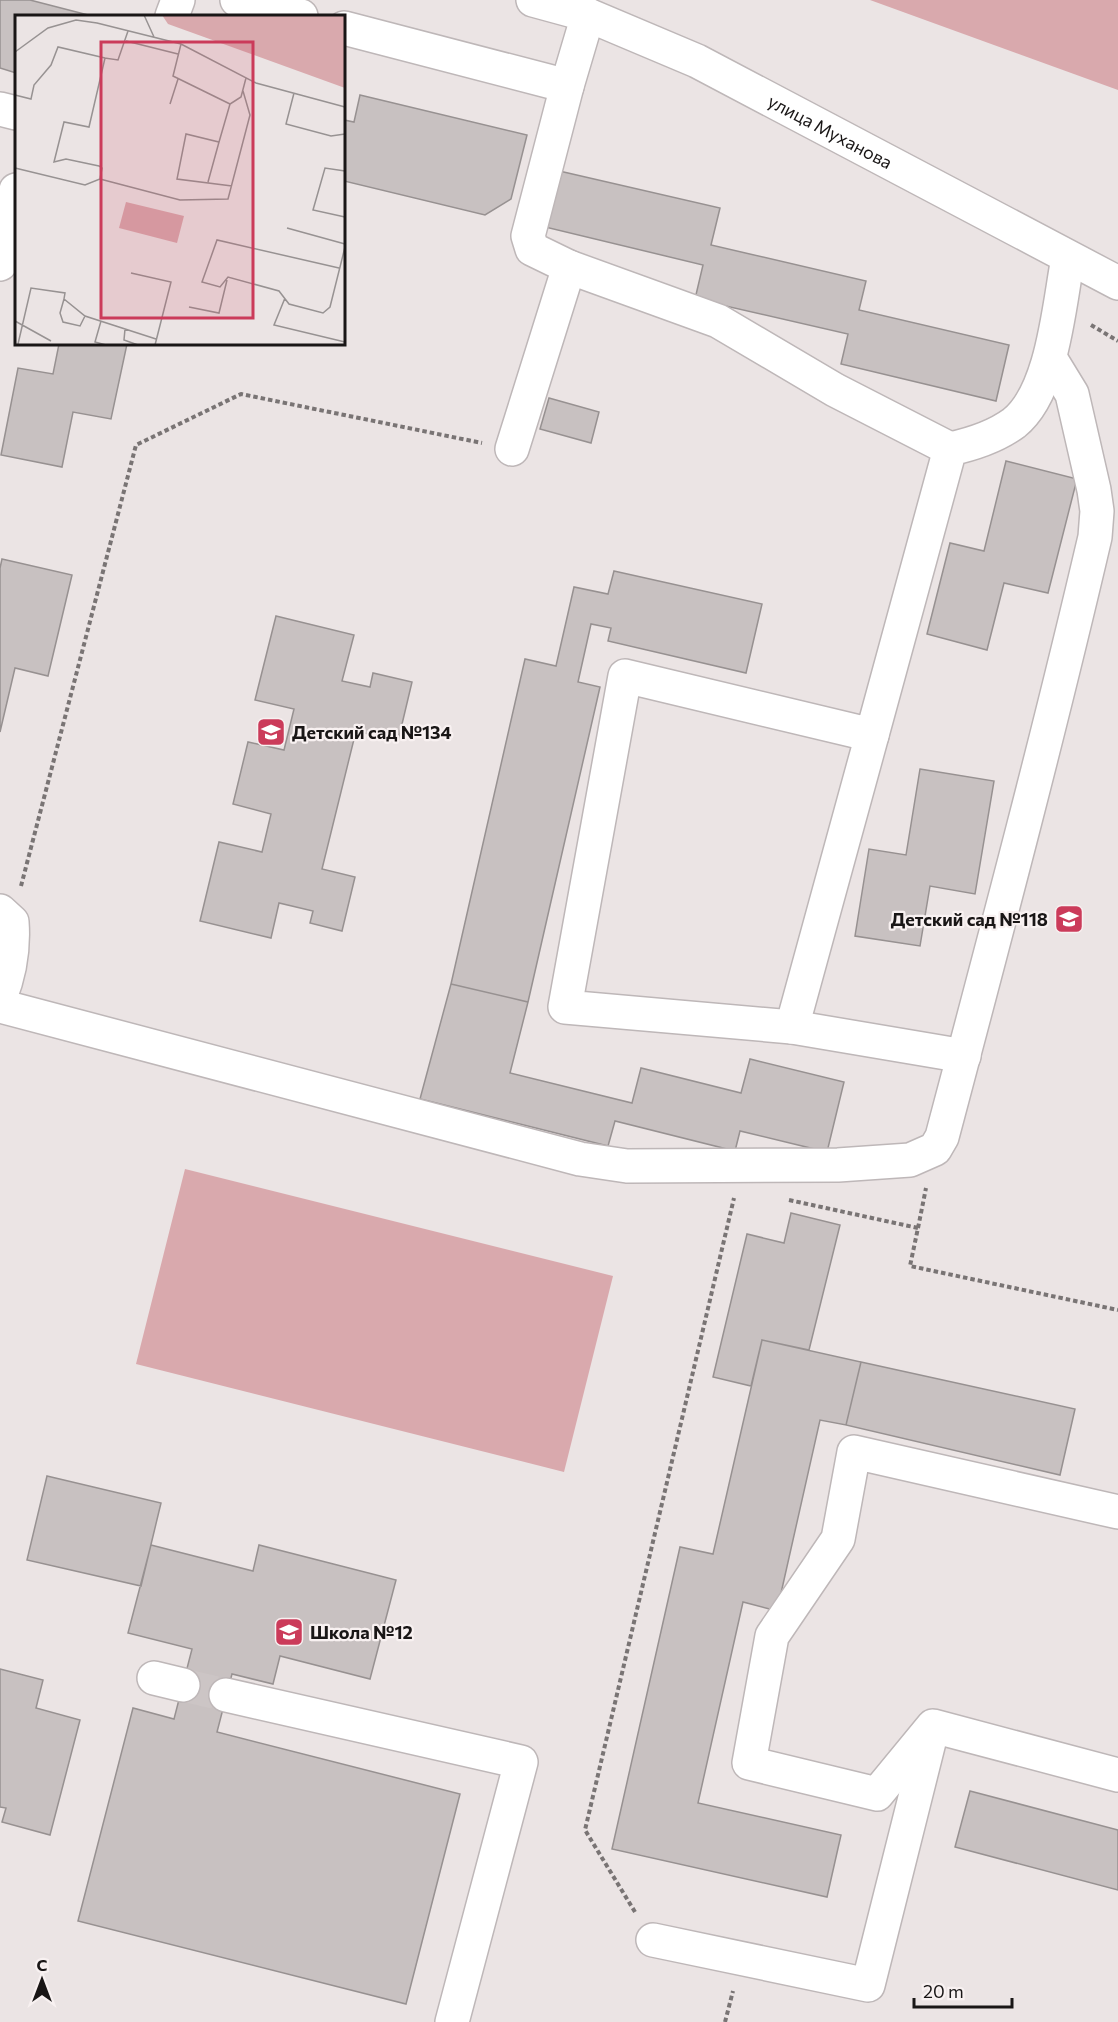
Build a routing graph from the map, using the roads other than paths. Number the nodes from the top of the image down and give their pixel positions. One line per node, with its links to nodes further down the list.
1 (178, 0): 4 (street)
2 (237, 0): 5 (street)
3 (533, 0): 6 (street, улица Муханова)
4 (172, 15)
5 (297, 15)
6 (588, 15): 8 (street); 12 (street, улица Муханова)
7 (345, 28): 8 (street)
8 (567, 86): 14 (street)
9 (0, 109): 10 (street)
10 (15, 113)
11 (15, 195): 13 (street)
12 (1068, 258): 15 (street, улица Муханова); 16 (street)
13 (0, 264)
14 (569, 267): 17 (street); 18 (street)
15 (1118, 283)
16 (1050, 358): 18 (street); 24 (street)
17 (512, 449)
18 (950, 449): 19 (street)
19 (872, 735): 23 (street); 23 (street)
20 (6, 916): 21 (street)
21 (0, 998)
22 (0, 1006): 24 (street)
23 (792, 1028): 24 (street)
24 (964, 1056)
25 (1118, 1512): 27 (street)
26 (226, 1695): 30 (street)
27 (933, 1726): 28 (street); 29 (street)
28 (1118, 1775)
29 (653, 1941)
30 (452, 2022)

